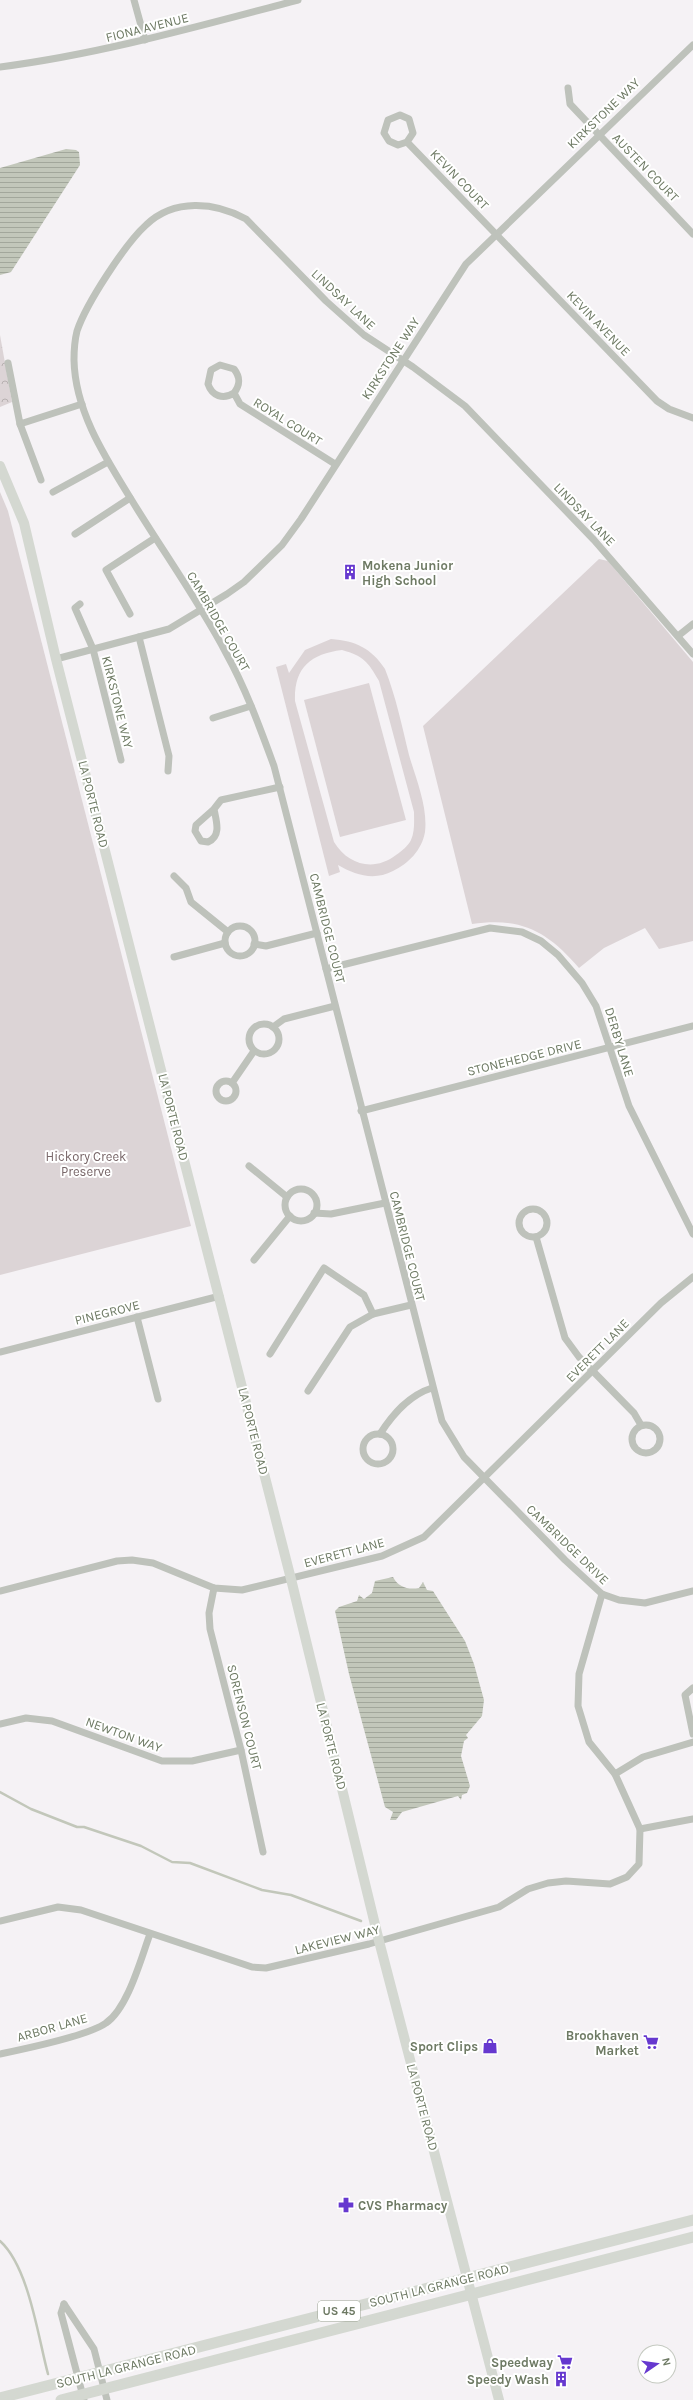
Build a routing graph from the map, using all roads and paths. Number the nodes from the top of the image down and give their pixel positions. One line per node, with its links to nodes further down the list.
1 (134, 0): 3 (street)
2 (298, 0): 3 (street, FIONA AVENUE)
3 (145, 40): 5 (street, FIONA AVENUE)
4 (693, 44): 7 (street, KIRKSTONE WAY)
5 (0, 68)
6 (568, 88): 7 (street, AUSTEN COURT)
7 (598, 134): 9 (street, KIRKSTONE WAY); 10 (street, AUSTEN COURT)
8 (408, 142): 8 (street); 9 (street, KEVIN COURT)
9 (496, 233): 11 (street, KIRKSTONE WAY); 15 (street, KEVIN AVENUE)
10 (693, 234)
11 (403, 360): 14 (street, LINDSAY LANE); 19 (street, KIRKSTONE WAY); 30 (street, LINDSAY LANE)
12 (8, 363): 17 (street)
13 (234, 393): 13 (street); 19 (street, ROYAL COURT)
14 (82, 404): 16 (street, LINDSAY LANE); 17 (street)
15 (693, 418)
16 (87, 419): 18 (street, CAMBRIDGE COURT)
17 (20, 424): 21 (street)
18 (108, 462): 22 (street); 23 (street, CAMBRIDGE COURT)
19 (335, 464): 27 (street, KIRKSTONE WAY)
20 (0, 466): 34 (street, LA PORTE ROAD)
21 (41, 480)
22 (53, 492)
23 (130, 498): 24 (street); 25 (street, CAMBRIDGE COURT)
24 (75, 534)
25 (155, 538): 27 (street, CAMBRIDGE COURT); 28 (street)
26 (80, 604): 32 (street, KIRKSTONE WAY)
27 (200, 610): 31 (street, KIRKSTONE WAY); 35 (street, CAMBRIDGE COURT)
28 (130, 614)
29 (693, 624): 30 (street)
30 (678, 636): 33 (street, LINDSAY LANE)
31 (138, 637): 32 (street, KIRKSTONE WAY); 38 (street)
32 (92, 650): 34 (street, KIRKSTONE WAY); 37 (street, KIRKSTONE WAY)
33 (693, 654)
34 (56, 659): 64 (street, LA PORTE ROAD)
35 (251, 706): 36 (street); 39 (street, CAMBRIDGE COURT)
36 (213, 718)
37 (120, 760)
38 (168, 771)
39 (280, 786): 40 (street); 43 (street, CAMBRIDGE COURT)
40 (214, 809)
41 (174, 876): 42 (street)
42 (228, 932): 44 (street); 45 (street)
43 (317, 933): 45 (street); 47 (street, CAMBRIDGE COURT)
44 (225, 943): 45 (street); 46 (street)
45 (254, 944)
46 (174, 957)
47 (326, 969): 48 (street, CAMBRIDGE COURT); 51 (street, DERBY LANE)
48 (335, 1006): 50 (street); 54 (street, CAMBRIDGE COURT)
49 (693, 1026): 51 (street, STONEHEDGE DRIVE)
50 (273, 1027): 52 (street); 52 (street)
51 (610, 1047): 54 (street, STONEHEDGE DRIVE); 60 (street, DERBY LANE)
52 (254, 1051): 53 (street)
53 (232, 1083)
54 (361, 1111): 57 (street, CAMBRIDGE COURT)
55 (249, 1166): 56 (street)
56 (287, 1197): 58 (street); 59 (street)
57 (385, 1203): 58 (street); 65 (street, CAMBRIDGE COURT)
58 (314, 1213): 59 (street)
59 (290, 1216): 62 (street)
60 (693, 1234)
61 (536, 1237): 61 (street); 70 (street)
62 (254, 1260)
63 (693, 1277): 70 (street, EVERETT LANE)
64 (220, 1296): 67 (street, PINEGROVE); 77 (street, LA PORTE ROAD)
65 (411, 1305): 66 (street); 71 (street, CAMBRIDGE COURT)
66 (373, 1314): 69 (street); 72 (street)
67 (137, 1317): 68 (street, PINEGROVE); 73 (street)
68 (0, 1352)
69 (270, 1354)
70 (593, 1370): 74 (street); 76 (street, EVERETT LANE)
71 (432, 1388): 75 (street); 76 (street, CAMBRIDGE COURT)
72 (308, 1391)
73 (158, 1399)
74 (641, 1425): 74 (street)
75 (380, 1434): 75 (street)
76 (485, 1478): 77 (street, EVERETT LANE); 81 (street, CAMBRIDGE DRIVE)
77 (291, 1579): 78 (street, EVERETT LANE); 93 (street, LA PORTE ROAD)
78 (214, 1588): 79 (street, EVERETT LANE); 86 (street, SORENSON COURT)
79 (0, 1591)
80 (693, 1591): 81 (street, CAMBRIDGE DRIVE)
81 (602, 1594): 87 (street)
82 (693, 1688): 84 (street)
83 (0, 1724): 86 (street, NEWTON WAY)
84 (693, 1734)
85 (693, 1742): 87 (street)
86 (241, 1750): 90 (street, SORENSON COURT)
87 (615, 1774): 89 (street)
88 (693, 1819): 89 (street)
89 (640, 1829): 93 (street, LAKEVIEW WAY)
90 (263, 1852)
91 (0, 1921): 92 (street, LAKEVIEW WAY)
92 (150, 1934): 93 (street, LAKEVIEW WAY); 94 (street, ARBOR LANE)
93 (379, 1941): 97 (street, LA PORTE ROAD)
94 (0, 2054)
95 (693, 2220): 97 (main road, SOUTH LA GRANGE ROAD / US 45)
96 (693, 2237): 98 (main road, SOUTH LA GRANGE ROAD / US 45)
97 (468, 2278): 98 (street, LA PORTE ROAD); 99 (main road, SOUTH LA GRANGE ROAD / US 45)
98 (472, 2294): 101 (main road, SOUTH LA GRANGE ROAD / US 45); 106 (street, LA PORTE ROAD)
99 (100, 2373): 100 (main road, SOUTH LA GRANGE ROAD / US 45); 100 (street); 101 (street)
100 (78, 2378): 102 (street); 103 (main road, SOUTH LA GRANGE ROAD / US 45)
101 (104, 2389): 102 (main road, SOUTH LA GRANGE ROAD / US 45); 105 (street)
102 (83, 2397): 104 (main road, SOUTH LA GRANGE ROAD / US 45)
103 (0, 2398)
104 (61, 2400)
105 (107, 2400)
106 (499, 2400)

